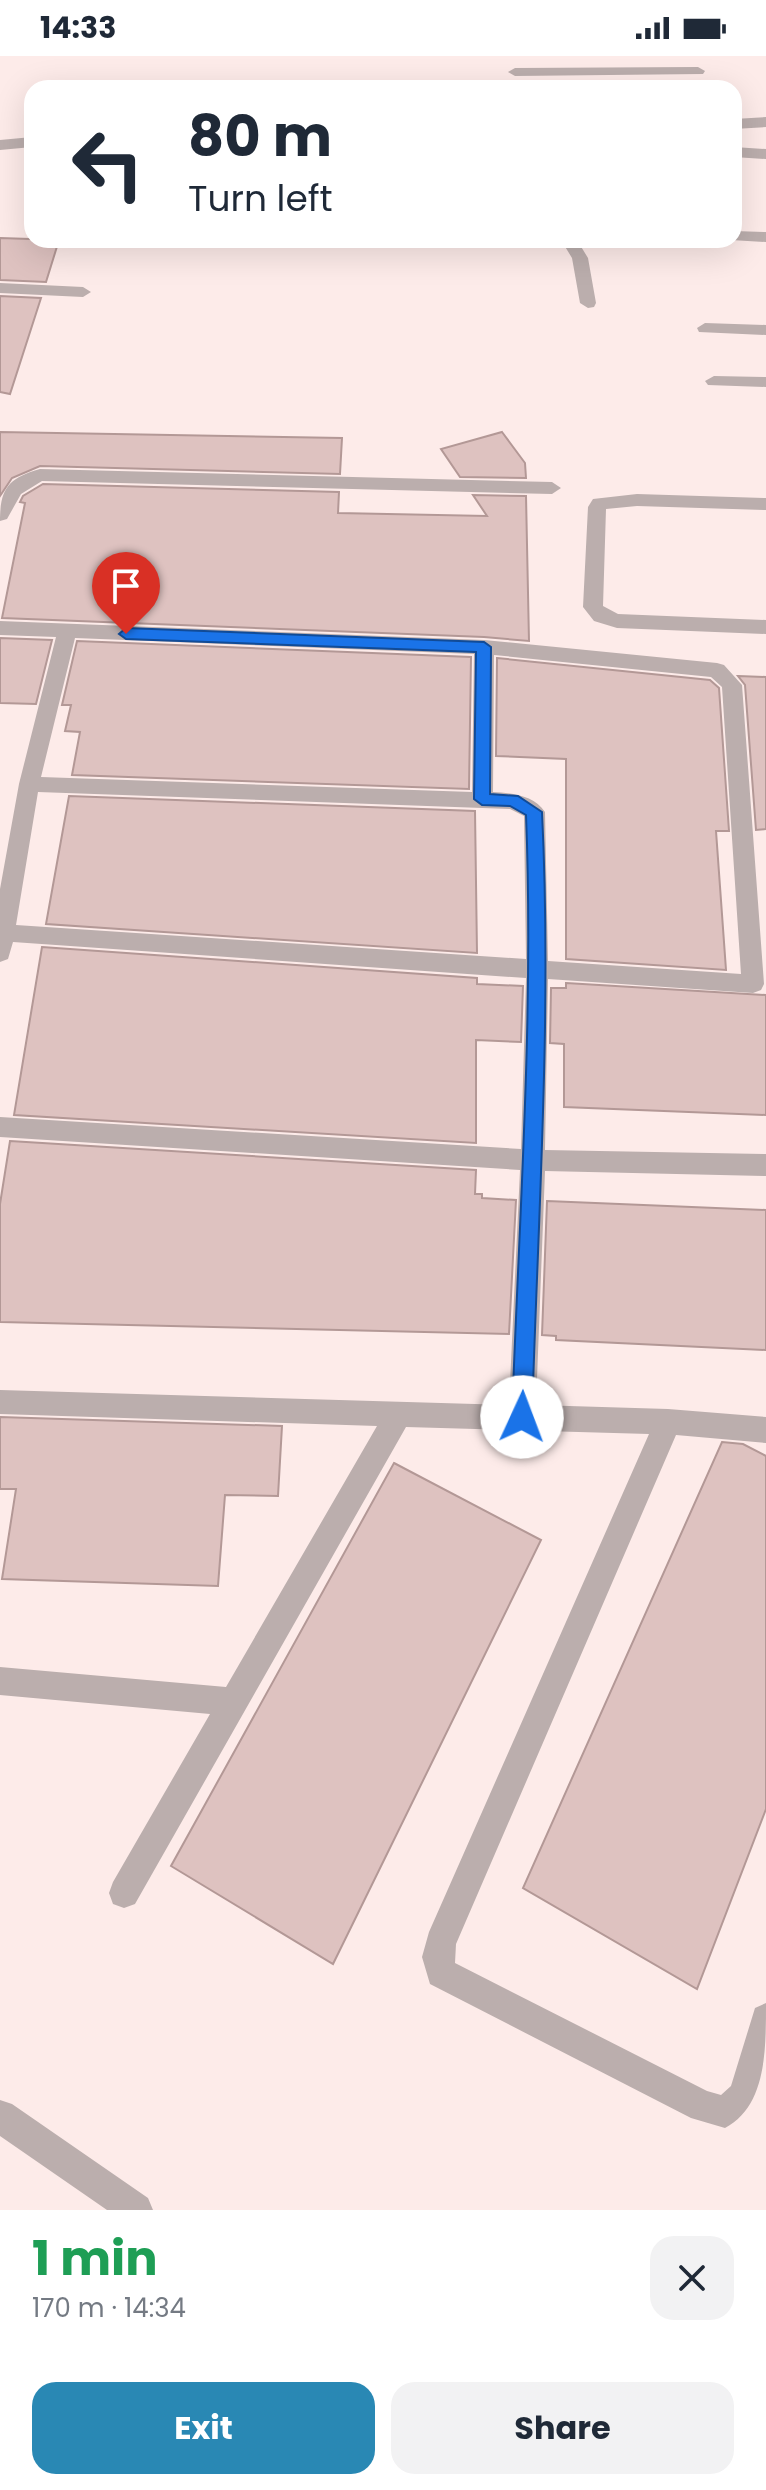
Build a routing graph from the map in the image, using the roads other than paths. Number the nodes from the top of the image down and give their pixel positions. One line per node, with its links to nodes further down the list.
1 (502, 56): 3 (street)
2 (698, 71): 3 (street)
3 (515, 80)
4 (766, 122): 5 (street)
5 (742, 124)
6 (24, 143): 7 (street)
7 (0, 145)
8 (742, 152): 9 (street)
9 (766, 154)
10 (742, 236): 11 (street)
11 (766, 237)
12 (574, 248): 15 (street)
13 (0, 288): 14 (street)
14 (83, 292)
15 (588, 303)
16 (705, 328): 17 (street)
17 (766, 330)
18 (714, 381): 19 (street)
19 (766, 382)
20 (552, 488): 22 (street)
21 (766, 504): 23 (street)
22 (0, 515)
23 (766, 627)
24 (0, 628): 25 (street)
25 (67, 631): 26 (street); 27 (street)
26 (484, 647): 28 (street); 31 (street)
27 (29, 784): 28 (street); 29 (street)
28 (482, 799): 30 (street)
29 (2, 943): 30 (street)
30 (536, 971): 31 (street); 33 (street)
31 (759, 984)
32 (0, 1127): 33 (street)
33 (532, 1160): 34 (street); 37 (street)
34 (766, 1165)
35 (0, 1402): 36 (street)
36 (399, 1413): 37 (street); 41 (street)
37 (522, 1417): 38 (street)
38 (668, 1422): 39 (street); 43 (street)
39 (766, 1430)
40 (0, 1681): 41 (street)
41 (234, 1702): 42 (street)
42 (124, 1893)
43 (766, 2019)
44 (0, 2116): 45 (street)
45 (136, 2210)

